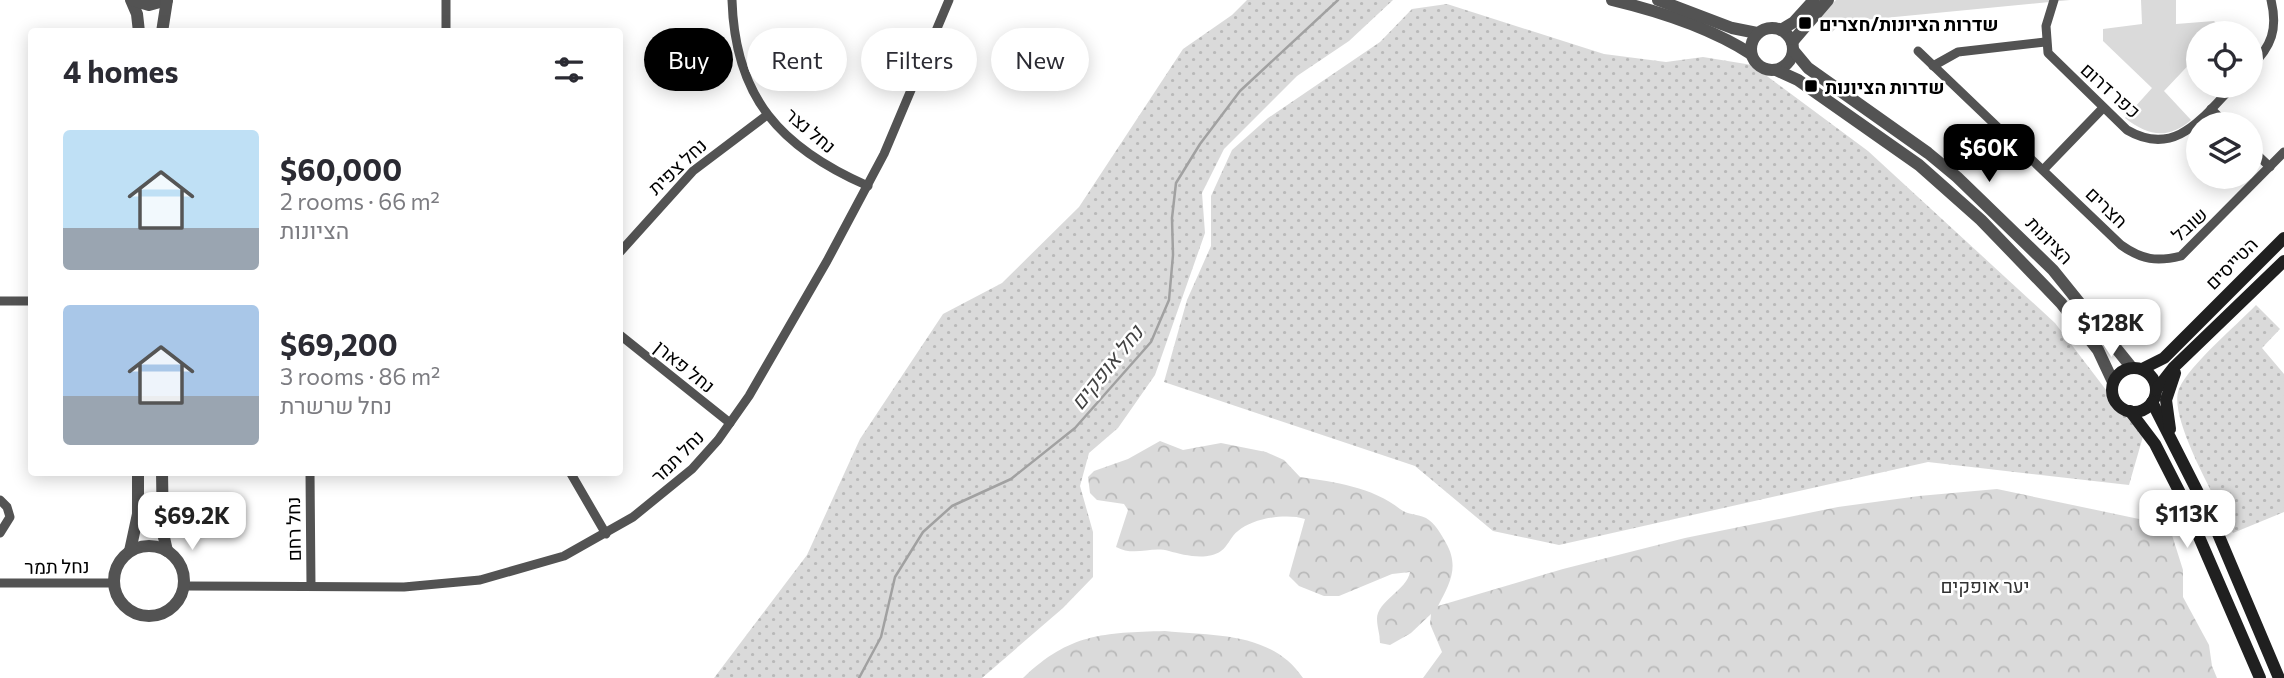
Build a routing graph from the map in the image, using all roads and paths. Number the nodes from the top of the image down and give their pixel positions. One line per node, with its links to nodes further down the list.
1 (132, 0): 2 (street); 13 (street)
2 (167, 0): 14 (street)
3 (446, 0): 15 (street)
4 (732, 0): 29 (street, נחל נצר)
5 (949, 0): 34 (street, נחל תמר)
6 (1612, 0): 22 (street)
7 (1658, 0): 17 (street)
8 (1814, 0): 16 (street)
9 (1828, 0): 19 (street)
10 (2054, 0): 18 (street)
11 (2271, 0): 12 (street)
12 (2280, 19): 21 (street)
13 (138, 28)
14 (163, 28)
15 (446, 28)
16 (1781, 30): 17 (street); 19 (street)
17 (1757, 33): 22 (street)
18 (2045, 42): 23 (street); 26 (street, כפר דרום)
19 (1793, 46): 24 (street); 43 (street, הציונות)
20 (1918, 51): 23 (street, חצרים)
21 (2263, 52)
22 (1751, 54): 24 (street)
23 (1933, 65): 33 (street, חצרים)
24 (1776, 71): 44 (street, הציונות)
25 (2222, 98): 27 (street, כפר דרום)
26 (2103, 108): 27 (street, כפר דרום); 33 (street)
27 (2211, 109): 28 (street)
28 (2214, 112)
29 (767, 115): 34 (street, נחל נצר); 36 (street, נחל צפית)
30 (2284, 152): 32 (street, שובל)
31 (2263, 160): 32 (street)
32 (2270, 167): 37 (street, שובל)
33 (2043, 170): 37 (street, חצרים)
34 (868, 186): 47 (street, נחל תמר)
35 (2284, 238): 43 (main road, הטייסים)
36 (623, 249)
37 (2151, 260)
38 (2284, 261): 42 (main road, הטייסים)
39 (0, 301): 40 (street)
40 (28, 301)
41 (623, 337): 47 (street, נחל פארן)
42 (2187, 355): 45 (main road, הטייסים); 48 (main road)
43 (2137, 369): 44 (main road); 45 (main road)
44 (2113, 382): 46 (main road)
45 (2154, 396): 46 (main road); 48 (main road)
46 (2130, 411): 62 (main road)
47 (730, 423): 55 (street, נחל תמר)
48 (2175, 449): 63 (main road)
49 (138, 476): 56 (street)
50 (162, 476): 57 (street)
51 (310, 476): 61 (street, נחל רחם)
52 (572, 476): 55 (street)
53 (0, 500): 54 (street)
54 (0, 533)
55 (606, 534): 61 (street, נחל תמר)
56 (130, 551): 57 (street); 59 (street)
57 (167, 551): 60 (street)
58 (0, 583): 59 (street, נחל תמר)
59 (114, 583): 60 (street)
60 (184, 586): 61 (street, נחל תמר)
61 (311, 586)
62 (2260, 678)
63 (2279, 678)

